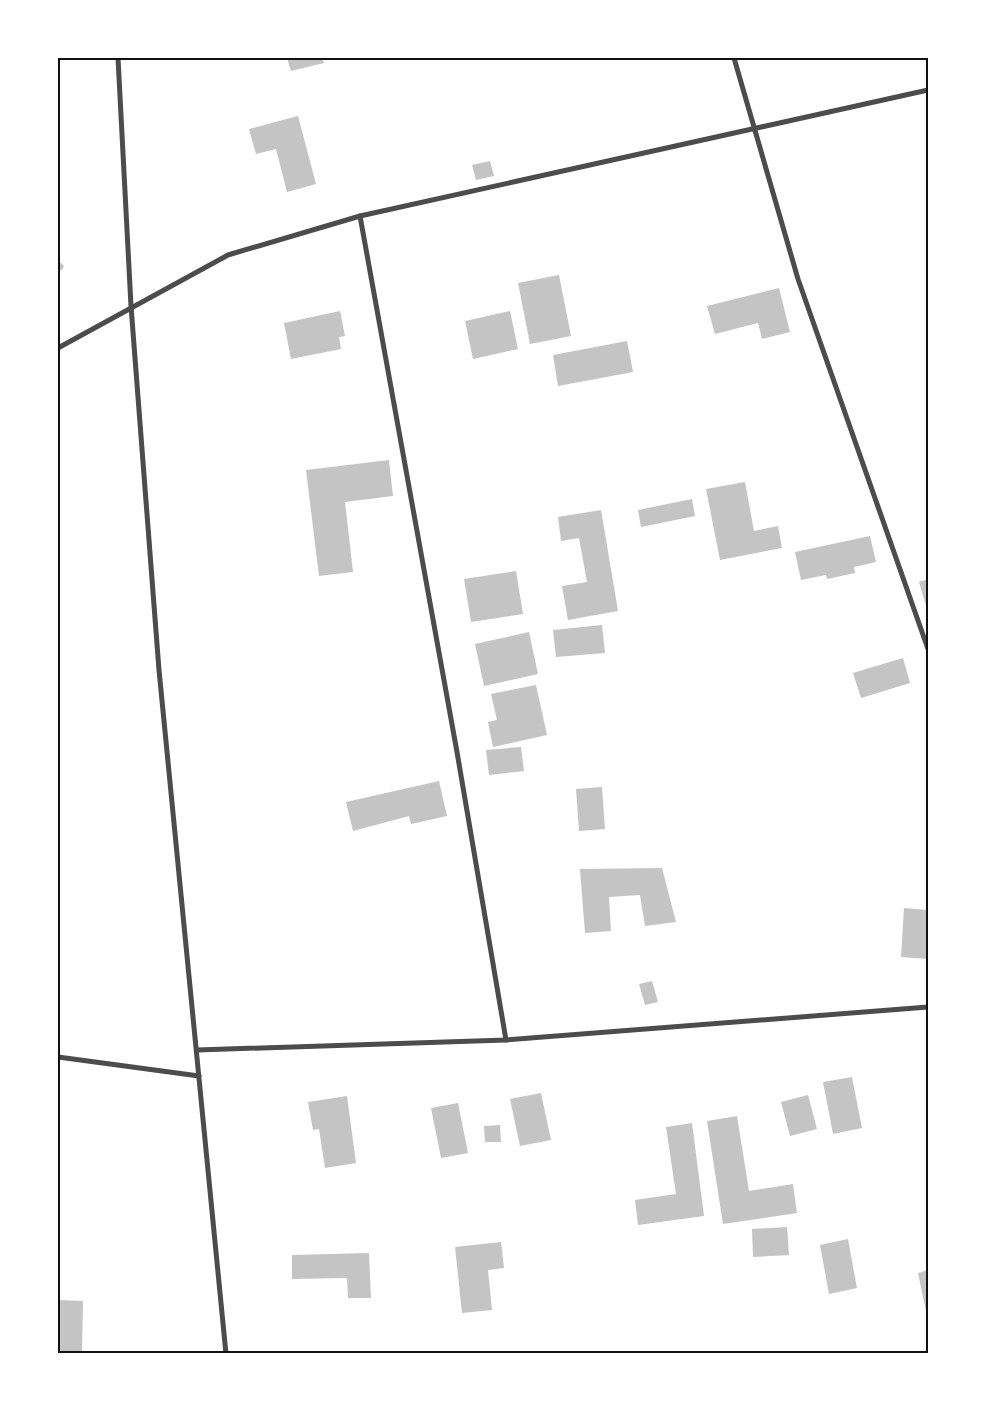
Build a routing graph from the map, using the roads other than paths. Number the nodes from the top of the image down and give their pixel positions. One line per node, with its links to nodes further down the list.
1 (118, 58): 6 (street)
2 (734, 58): 4 (street)
3 (928, 90): 4 (street)
4 (754, 128): 5 (street); 8 (street)
5 (360, 216): 6 (street); 10 (street)
6 (131, 306): 7 (street); 11 (street)
7 (58, 348)
8 (928, 649)
9 (928, 1007): 10 (street)
10 (506, 1040): 11 (street)
11 (197, 1050): 13 (street)
12 (58, 1057): 13 (street)
13 (199, 1076): 14 (street)
14 (226, 1354)

